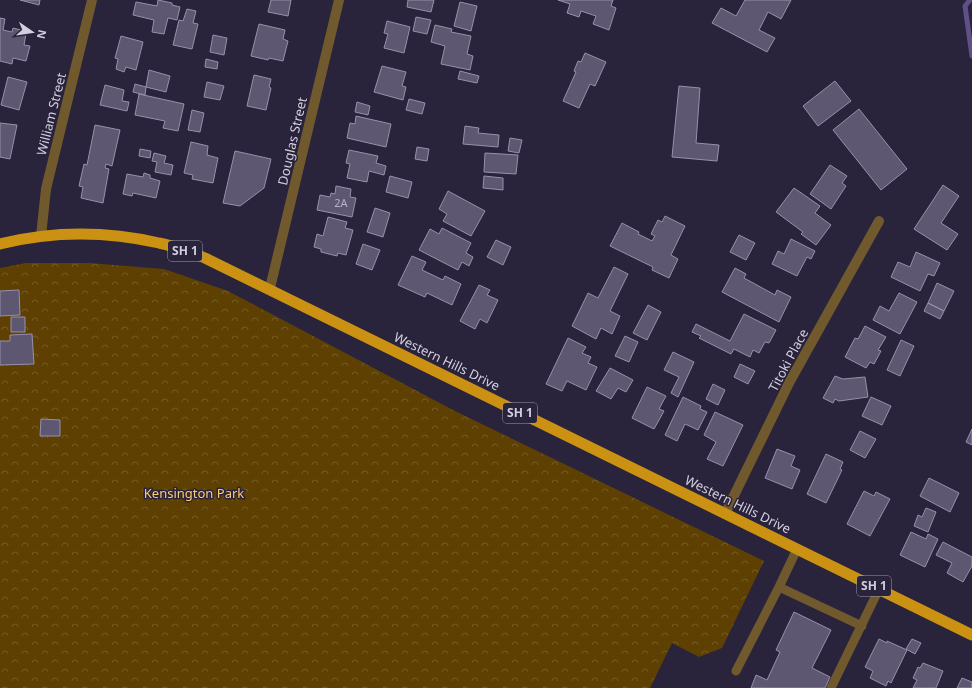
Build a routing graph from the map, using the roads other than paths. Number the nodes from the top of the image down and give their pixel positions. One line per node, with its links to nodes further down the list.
1 (92, 0): 4 (street, William Street)
2 (339, 0): 6 (street, Douglas Street)
3 (878, 220): 7 (street, Titoki Place)
4 (42, 236): 5 (highway, Western Hills Drive / SH 1); 6 (highway, Western Hills Drive / SH 1)
5 (0, 244)
6 (270, 288): 7 (highway, Western Hills Drive / SH 1)
7 (725, 514): 8 (highway, Western Hills Drive / SH 1)
8 (797, 549): 9 (lane); 10 (highway, Western Hills Drive / SH 1)
9 (779, 587): 11 (lane); 13 (lane)
10 (879, 589): 11 (lane); 12 (highway, Western Hills Drive / SH 1)
11 (862, 626): 14 (lane)
12 (972, 635)
13 (736, 671)
14 (831, 688)

